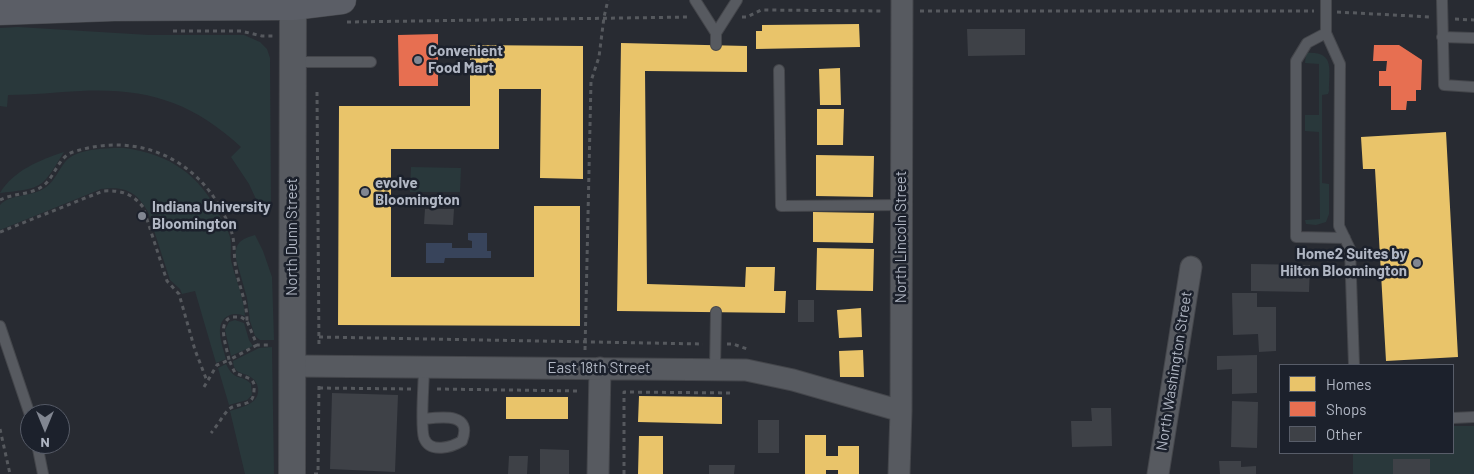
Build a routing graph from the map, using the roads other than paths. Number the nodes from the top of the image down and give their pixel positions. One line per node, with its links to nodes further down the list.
1 (0, 0): 8 (street)
2 (695, 0): 11 (lane)
3 (736, 0): 11 (lane)
4 (1326, 0): 12 (lane)
5 (1442, 0): 13 (lane)
6 (293, 3): 9 (main road); 10 (main road); 16 (street, North Dunn Street)
7 (893, 5): 20 (street, North Lincoln Street)
8 (0, 6)
9 (0, 11)
10 (341, 11)
11 (716, 33): 15 (lane)
12 (1326, 33): 21 (lane); 21 (lane)
13 (1442, 37): 14 (lane); 19 (lane)
14 (1474, 38)
15 (716, 46)
16 (304, 62): 17 (lane); 26 (street, North Dunn Street)
17 (372, 62)
18 (779, 70): 20 (lane)
19 (1474, 87)
20 (902, 205): 31 (street, North Lincoln Street)
21 (1345, 238): 25 (lane)
22 (1190, 267): 40 (street, North Washington Street)
23 (716, 312): 29 (lane)
24 (0, 326): 30 (lane)
25 (1354, 364)
26 (292, 366): 27 (street, East 18th Street); 37 (street, North Dunn Street)
27 (424, 367): 28 (street, East 18th Street); 34 (lane)
28 (600, 368): 29 (street, East 18th Street); 38 (street)
29 (715, 370): 31 (street, East 18th Street)
30 (26, 404)
31 (901, 411): 39 (street, North Lincoln Street)
32 (1454, 418): 33 (lane)
33 (1474, 418)
34 (423, 419)
35 (39, 454): 36 (lane)
36 (43, 474)
37 (292, 474)
38 (598, 474)
39 (899, 474)
40 (1158, 474)

